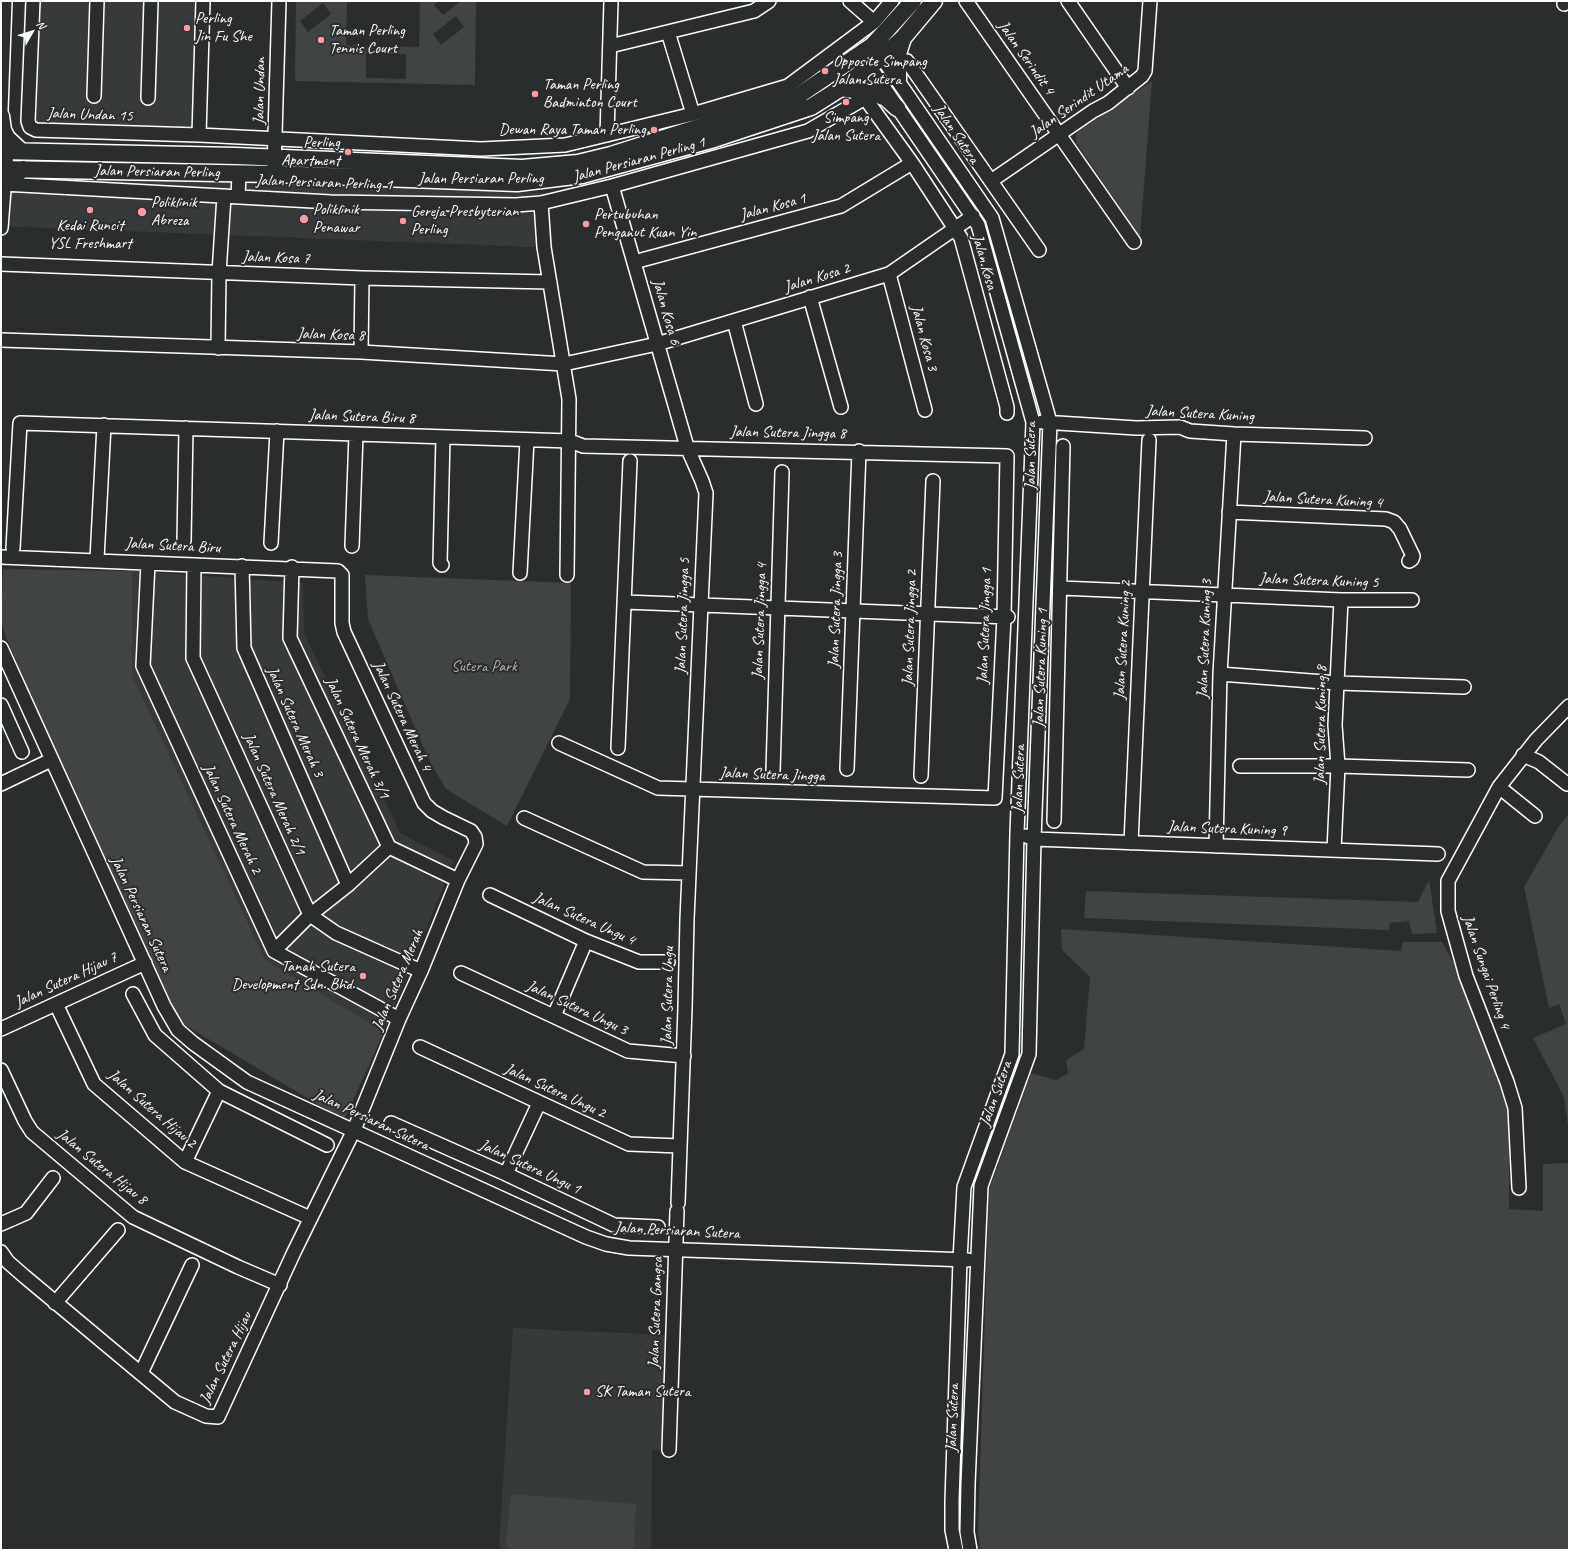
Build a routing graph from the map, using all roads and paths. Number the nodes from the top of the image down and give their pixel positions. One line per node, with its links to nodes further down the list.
1 (5, 1): 29 (street)
2 (33, 1): 33 (street, Jalan Undan 15)
3 (97, 1): 25 (street)
4 (152, 1): 26 (street)
5 (203, 1): 33 (street)
6 (279, 1): 35 (street, Jalan Undan)
7 (611, 1): 19 (street)
8 (769, 1): 17 (street)
9 (850, 1): 16 (street)
10 (892, 1): 16 (street, Jalan Persiaran Perling 1)
11 (913, 1): 20 (main road, Jalan Persiaran Perling)
12 (934, 1): 18 (main road, Jalan Persiaran Perling)
13 (966, 1): 32 (street, Jalan Serindit 4)
14 (1068, 1): 24 (street)
15 (1150, 1): 24 (street, Jalan Serindit Utama)
16 (874, 22): 30 (street, Jalan Persiaran Perling 1)
17 (668, 32): 19 (street); 30 (street)
18 (903, 38): 20 (main road, Jalan Persiaran Perling); 22 (main road)
19 (610, 46): 34 (street)
20 (871, 56): 22 (street, Jalan Sutera); 23 (main road, Jalan Persiaran Perling); 28 (street, Jalan Sutera); 38 (main road, Jalan Persiaran Perling)
21 (907, 61): 42 (street)
22 (898, 78): 44 (street, Jalan Sutera)
23 (841, 88): 28 (main road); 41 (main road, Jalan Persiaran Perling)
24 (1128, 88): 32 (street, Jalan Serindit Utama)
25 (94, 96)
26 (148, 98)
27 (866, 98): 37 (street, Jalan Kosa); 43 (street, Jalan Persiaran Perling 1)
28 (897, 108): 50 (street, Jalan Sutera)
29 (1, 110)
30 (693, 114): 34 (street, Jalan Persiaran Perling 1)
31 (1, 116): 36 (main road)
32 (1059, 134): 42 (street, Jalan Serindit Utama); 53 (street, Jalan Serindit 4)
33 (199, 135): 35 (street, Jalan Undan 15)
34 (607, 136): 35 (street, Jalan Persiaran Perling 1)
35 (276, 140): 38 (street, Jalan Undan)
36 (8, 148): 38 (main road, Jalan Persiaran Perling); 39 (street)
37 (912, 163): 52 (street, Jalan Kosa); 55 (street, Jalan Kosa 1)
38 (274, 166): 40 (main road, Jalan Persiaran Perling); 41 (main road, Jalan Persiaran Perling)
39 (4, 174): 40 (main road, Jalan Persiaran Perling); 45 (street, Jalan Persiaran Perling 1); 51 (street)
40 (239, 174): 46 (street)
41 (517, 182): 49 (street)
42 (991, 182): 44 (street); 47 (street); 54 (street)
43 (612, 186): 48 (street, Jalan Persiaran Perling 1); 55 (street, Jalan Kosa 6)
44 (971, 186): 47 (street, Jalan Sutera)
45 (224, 196): 46 (street, Jalan Persiaran Perling 1); 57 (street)
46 (238, 197): 49 (street, Jalan Persiaran Perling 1)
47 (980, 199): 73 (street, Jalan Sutera)
48 (540, 203): 49 (street, Jalan Persiaran Perling 1); 60 (street)
49 (516, 206)
50 (973, 216): 52 (street, Jalan Kosa 2); 72 (street, Jalan Sutera)
51 (1, 228)
52 (956, 228): 58 (street, Jalan Kosa 2); 71 (street, Jalan Kosa)
53 (1134, 242)
54 (1039, 250)
55 (634, 262): 64 (street, Jalan Kosa 6)
56 (1, 264): 57 (street, Jalan Kosa 7)
57 (219, 273): 59 (street, Jalan Kosa 7); 65 (street)
58 (889, 274): 61 (street, Jalan Kosa 2); 70 (street, Jalan Kosa 3)
59 (362, 278): 60 (street, Jalan Kosa 7); 66 (street)
60 (550, 282): 67 (street)
61 (810, 297): 62 (street, Jalan Kosa 2); 69 (street)
62 (734, 322): 64 (street, Jalan Kosa 2); 68 (street)
63 (1, 340): 65 (street, Jalan Kosa 8)
64 (657, 344): 67 (street, Jalan Kosa 8); 85 (street, Jalan Kosa 6)
65 (218, 348): 66 (street, Jalan Kosa 8)
66 (360, 352): 67 (street, Jalan Kosa 8)
67 (564, 364): 83 (street)
68 (756, 404)
69 (841, 407)
70 (925, 410)
71 (1007, 413)
72 (1032, 422): 73 (street, Jalan Sutera Kuning); 117 (street, Jalan Sutera)
73 (1050, 422): 78 (street, Jalan Sutera Kuning); 118 (street, Jalan Sutera)
74 (104, 425): 75 (street, Jalan Sutera Biru 8); 95 (street, Jalan Sutera Biru 8); 97 (street)
75 (186, 428): 76 (street, Jalan Sutera Biru 8); 92 (street)
76 (277, 431): 77 (street, Jalan Sutera Biru 8); 93 (street)
77 (356, 434): 79 (street, Jalan Sutera Biru 8); 94 (street)
78 (1234, 434): 80 (street, Jalan Sutera Kuning); 91 (street, Jalan Sutera Kuning 3)
79 (443, 437): 81 (street, Jalan Sutera Biru 8); 101 (street)
80 (1365, 438)
81 (527, 440): 83 (street, Jalan Sutera Biru 8); 104 (street)
82 (1149, 440): 108 (street, Jalan Sutera Kuning 2)
83 (570, 441): 85 (street, Jalan Sutera Jingga 8); 106 (street)
84 (1063, 446): 107 (street, Jalan Sutera Kuning 1)
85 (687, 447): 86 (street, Jalan Sutera Jingga 8); 113 (street, Jalan Sutera Jingga 5)
86 (859, 451): 87 (street, Jalan Sutera Jingga 8); 115 (street, Jalan Sutera Jingga 3)
87 (1007, 456): 117 (street, Jalan Sutera Jingga 1)
88 (630, 460): 112 (street)
89 (782, 472): 114 (street, Jalan Sutera Jingga 4)
90 (933, 481): 116 (street, Jalan Sutera Jingga 2)
91 (1228, 512): 98 (street, Jalan Sutera Kuning 4); 109 (street, Jalan Sutera Kuning 3)
92 (184, 542)
93 (271, 543)
94 (352, 546)
95 (13, 548)
96 (1, 557): 97 (street, Jalan Sutera Biru)
97 (97, 560): 99 (street, Jalan Sutera Biru)
98 (1409, 561)
99 (148, 563): 100 (street, Jalan Sutera Biru); 158 (street, Jalan Sutera Merah 2)
100 (194, 565): 102 (street, Jalan Sutera Biru); 156 (street, Jalan Sutera Merah 2/1)
101 (442, 565)
102 (242, 566): 103 (street, Jalan Sutera Biru); 154 (street, Jalan Sutera Merah 3)
103 (292, 568): 105 (street, Jalan Sutera Biru); 149 (street, Jalan Sutera Merah 3/1)
104 (520, 573)
105 (342, 575): 147 (street, Jalan Sutera Merah 4)
106 (567, 575)
107 (1061, 588): 108 (street, Jalan Sutera Kuning 1); 143 (street, Jalan Sutera Kuning 1)
108 (1143, 591): 109 (street, Jalan Sutera Kuning 1); 146 (street, Jalan Sutera Kuning 2)
109 (1224, 595): 110 (street, Jalan Sutera Kuning 5); 120 (street, Jalan Sutera Kuning 3)
110 (1341, 600): 111 (street, Jalan Sutera Kuning 5); 121 (street, Jalan Sutera Kuning 8)
111 (1412, 600)
112 (625, 602): 113 (street); 126 (street)
113 (701, 606): 114 (street); 139 (street, Jalan Sutera Jingga 5)
114 (777, 609): 115 (street); 134 (street, Jalan Sutera Jingga 4)
115 (853, 611): 116 (street); 132 (street, Jalan Sutera Jingga 3)
116 (928, 614): 117 (street); 135 (street, Jalan Sutera Jingga 2)
117 (1013, 617): 118 (street); 140 (street, Jalan Sutera Jingga 1); 144 (street, Jalan Sutera)
118 (1043, 618): 145 (street, Jalan Sutera)
119 (1, 648): 129 (street, Jalan Persiaran Sutera)
120 (1220, 674): 121 (street); 148 (street, Jalan Sutera Kuning 3)
121 (1337, 683): 122 (street); 131 (street, Jalan Sutera Kuning 8)
122 (1464, 687)
123 (1, 705): 127 (street)
124 (1569, 706): 128 (street, Jalan Sungai Perling 4)
125 (559, 743): 139 (street, Jalan Sutera Jingga)
126 (618, 748)
127 (22, 752)
128 (1523, 756): 137 (street); 138 (street, Jalan Sungai Perling 4)
129 (51, 760): 136 (street); 160 (street, Jalan Persiaran Sutera)
130 (1240, 766): 131 (street)
131 (1338, 766): 133 (street); 150 (street, Jalan Sutera Kuning 8)
132 (847, 769)
133 (1468, 770)
134 (773, 771)
135 (921, 776)
136 (1, 784)
137 (1567, 784)
138 (1499, 787): 141 (street); 180 (street, Jalan Sungai Perling 4)
139 (693, 789): 140 (street, Jalan Sutera Jingga); 152 (street, Jalan Sutera Ungu)
140 (995, 798)
141 (1535, 816)
142 (524, 818): 152 (street)
143 (1054, 821)
144 (1017, 833): 145 (street, Jalan Sutera Kuning 9); 187 (street, Jalan Sutera)
145 (1034, 839): 146 (street, Jalan Sutera Kuning 9); 188 (street, Jalan Sutera)
146 (1132, 842): 148 (street, Jalan Sutera Kuning 9)
147 (476, 844): 153 (street, Jalan Sutera Merah)
148 (1216, 846): 150 (street, Jalan Sutera Kuning 9)
149 (389, 847): 153 (street); 154 (street)
150 (1334, 850): 151 (street, Jalan Sutera Kuning 9)
151 (1438, 854)
152 (689, 873): 169 (street, Jalan Sutera Ungu)
153 (458, 880): 161 (street, Jalan Sutera Merah)
154 (348, 885): 156 (street)
155 (490, 895): 157 (street, Jalan Sutera Ungu 4)
156 (310, 915): 158 (street); 161 (street)
157 (586, 941): 159 (street, Jalan Sutera Ungu 4); 165 (street)
158 (274, 951): 166 (street)
159 (668, 962)
160 (145, 963): 164 (street, Jalan Sutera Hijau 7); 174 (street, Jalan Persiaran Sutera)
161 (421, 971): 166 (street, Jalan Sutera Merah)
162 (461, 973): 165 (street, Jalan Sutera Ungu 3)
163 (133, 994): 171 (street)
164 (56, 1004): 167 (street, Jalan Sutera Hijau 7); 177 (street, Jalan Sutera Hijau 2)
165 (554, 1016): 169 (street, Jalan Sutera Ungu 3)
166 (399, 1019): 174 (street, Jalan Sutera Merah)
167 (1, 1029)
168 (420, 1047): 172 (street, Jalan Sutera Ungu 2)
169 (684, 1056): 176 (street, Jalan Sutera Ungu)
170 (1, 1070): 190 (street, Jalan Sutera Hijau 8)
171 (219, 1091): 175 (street); 177 (street)
172 (539, 1103): 176 (street, Jalan Sutera Ungu 2); 178 (street)
173 (392, 1123): 178 (street, Jalan Sutera Ungu 1)
174 (354, 1130): 181 (street, Jalan Sutera Hijau); 185 (street, Jalan Persiaran Sutera)
175 (327, 1145)
176 (680, 1146): 185 (street, Jalan Sutera Ungu)
177 (185, 1162): 181 (street, Jalan Sutera Hijau 2)
178 (506, 1174): 183 (street, Jalan Sutera Ungu 1)
179 (53, 1178): 182 (street)
180 (1519, 1188)
181 (310, 1218): 190 (street, Jalan Sutera Hijau)
182 (1, 1224)
183 (658, 1226)
184 (118, 1230): 191 (street)
185 (676, 1249): 187 (street, Jalan Persiaran Sutera); 193 (street, Jalan Sutera Gangsa)
186 (1, 1252): 191 (street, Jalan Sutera Hijau)
187 (960, 1260): 188 (street, Jalan Persiaran Sutera); 194 (street, Jalan Sutera)
188 (976, 1260): 195 (street, Jalan Sutera)
189 (192, 1265): 192 (street)
190 (280, 1285): 192 (street, Jalan Sutera Hijau)
191 (55, 1303): 192 (street, Jalan Sutera Hijau)
192 (141, 1373)
193 (669, 1450)
194 (956, 1550)
195 (970, 1550)

